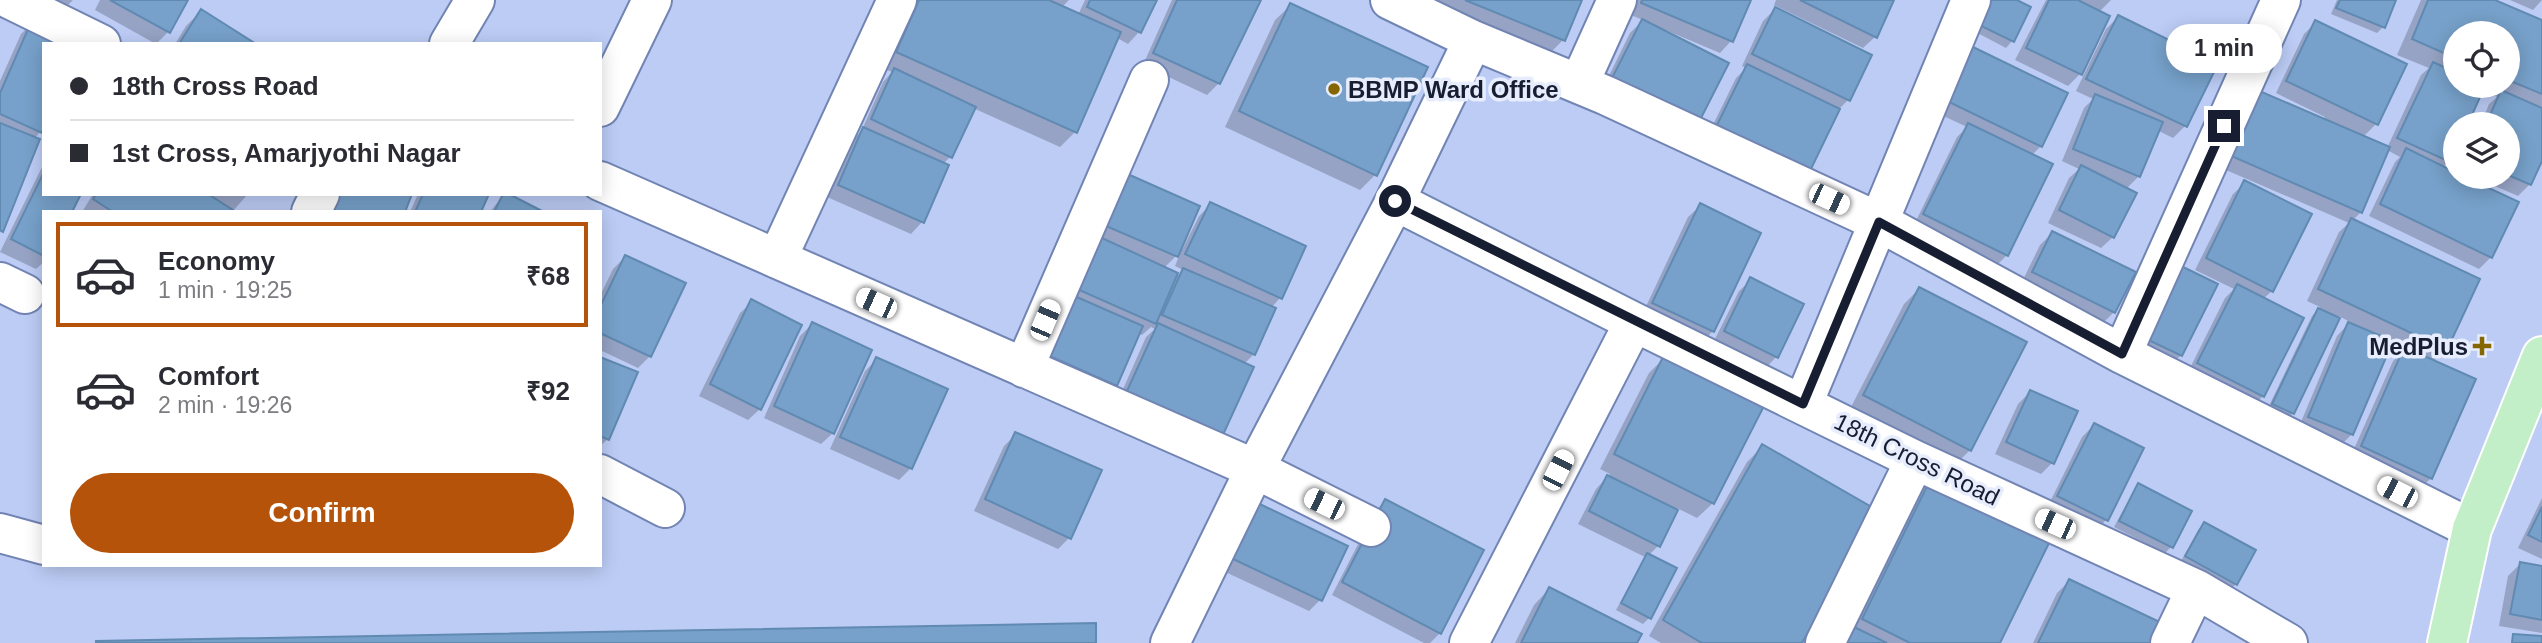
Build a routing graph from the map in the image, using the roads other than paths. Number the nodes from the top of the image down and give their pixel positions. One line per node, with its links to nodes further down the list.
1 (11, 0): 10 (street)
2 (475, 0): 11 (street)
3 (652, 0): 14 (street)
4 (897, 0): 18 (street)
5 (1390, 0): 9 (street)
6 (1617, 0): 13 (street)
7 (1971, 0): 17 (street)
8 (2281, 0): 20 (street)
9 (1473, 40): 13 (street); 16 (street)
10 (97, 42)
11 (450, 42)
12 (1149, 79): 22 (street)
13 (1579, 85): 17 (street)
14 (602, 103)
15 (602, 182): 18 (street)
16 (1395, 201): 19 (street, 18th Cross Road); 25 (street)
17 (1879, 222): 20 (street); 23 (street)
18 (777, 259): 22 (street)
19 (1634, 322): 23 (street, 18th Cross Road); 34 (street)
20 (2122, 354): 29 (street)
21 (2542, 356): 29 (main road)
22 (1024, 368): 25 (street)
23 (1803, 404): 24 (street, 18th Cross Road)
24 (1915, 460): 32 (street, 18th Cross Road); 35 (street)
25 (1255, 470): 28 (street); 33 (street)
26 (602, 475): 27 (street)
27 (666, 508)
28 (1371, 527)
29 (2472, 529): 38 (main road)
30 (0, 533): 31 (street)
31 (42, 544)
32 (2196, 589): 36 (street); 37 (street, 18th Cross Road)
33 (1170, 643)
34 (1469, 643)
35 (1825, 643)
36 (2170, 643)
37 (2288, 643)
38 (2447, 643)

